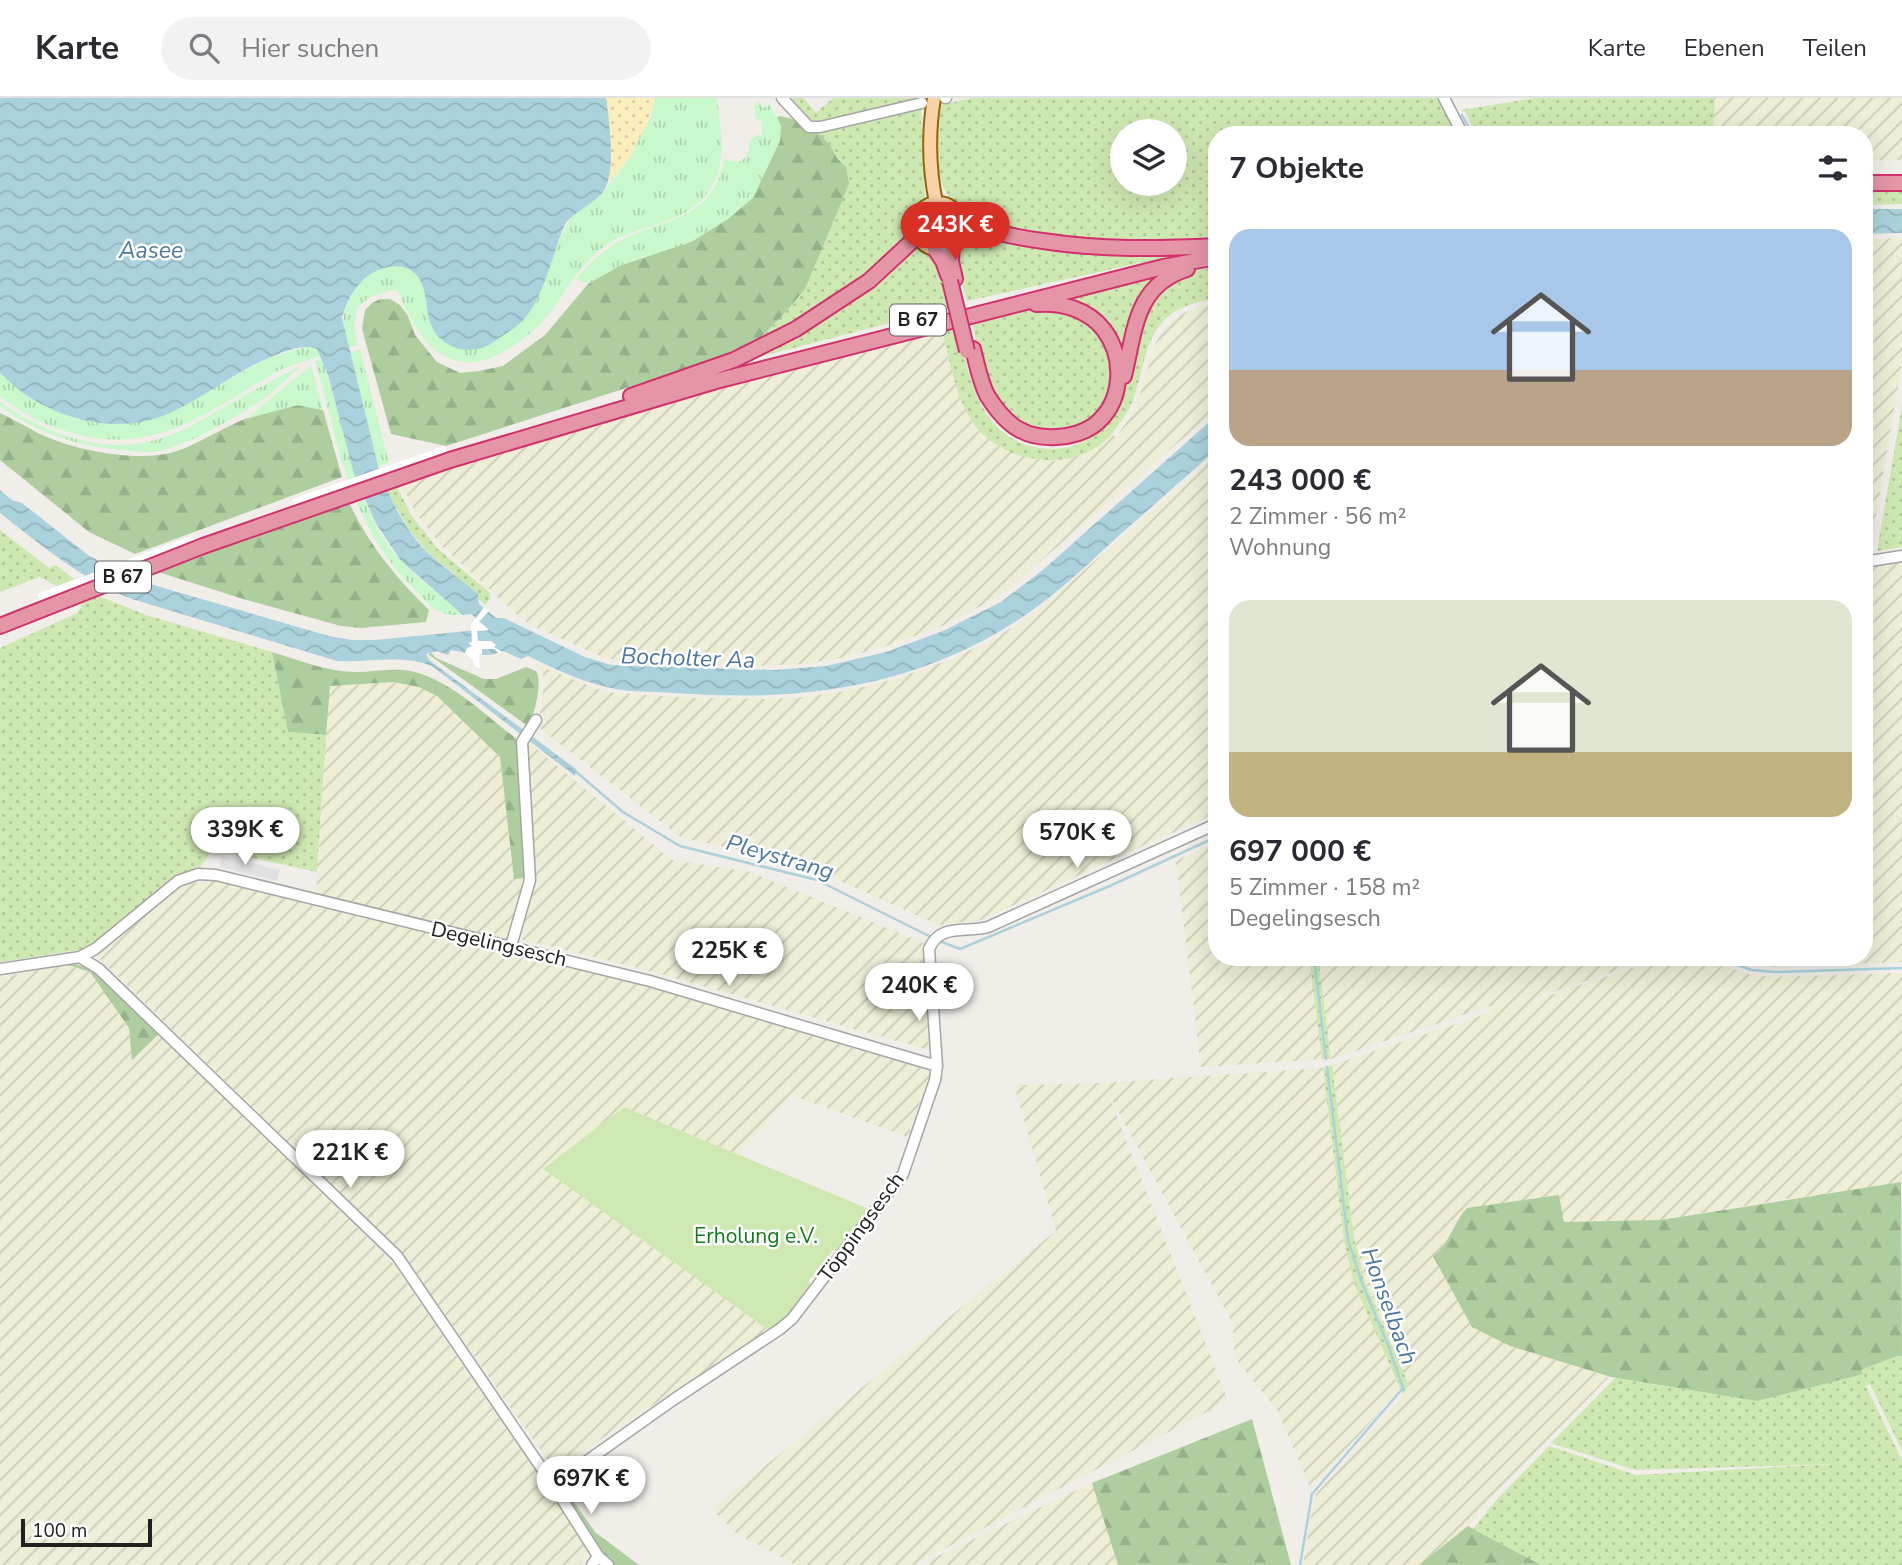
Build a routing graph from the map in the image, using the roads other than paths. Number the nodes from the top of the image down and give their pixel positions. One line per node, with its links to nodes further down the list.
1 (782, 98): 3 (street)
2 (1444, 98): 4 (street)
3 (928, 101): 9 (main road)
4 (1458, 126)
5 (1902, 176): 6 (highway)
6 (1873, 177)
7 (1873, 183): 8 (highway)
8 (1902, 183)
9 (936, 203): 10 (main road); 11 (main road)
10 (960, 219): 12 (main road); 14 (highway, B 67)
11 (916, 231): 13 (main road); 21 (highway, B 67)
12 (952, 244): 13 (main road); 18 (highway, B 67)
13 (934, 248): 18 (highway, B 67)
14 (1208, 249)
15 (1208, 251): 21 (highway, B 67)
16 (1208, 261): 19 (highway, B 67)
17 (1208, 263): 20 (highway, B 67)
18 (952, 280): 20 (highway, B 67, bridge)
19 (973, 314): 20 (highway, B 67); 22 (highway, B 67)
20 (970, 350)
21 (622, 399): 22 (highway, B 67)
22 (449, 456): 25 (highway, B 67)
23 (1902, 556): 24 (street)
24 (1873, 561)
25 (41, 604): 26 (highway, B 67); 27 (highway, B 67)
26 (0, 617)
27 (0, 626)
28 (533, 725): 30 (street)
29 (1208, 828): 33 (street, Töppingsesch)
30 (511, 946): 31 (street, Degelingsesch); 33 (street, Degelingsesch)
31 (80, 957): 32 (street, Degelingsesch); 34 (street)
32 (0, 969)
33 (937, 1066): 34 (street, Töppingsesch)
34 (553, 1485): 35 (street)
35 (595, 1560): 36 (street)
36 (608, 1565)

